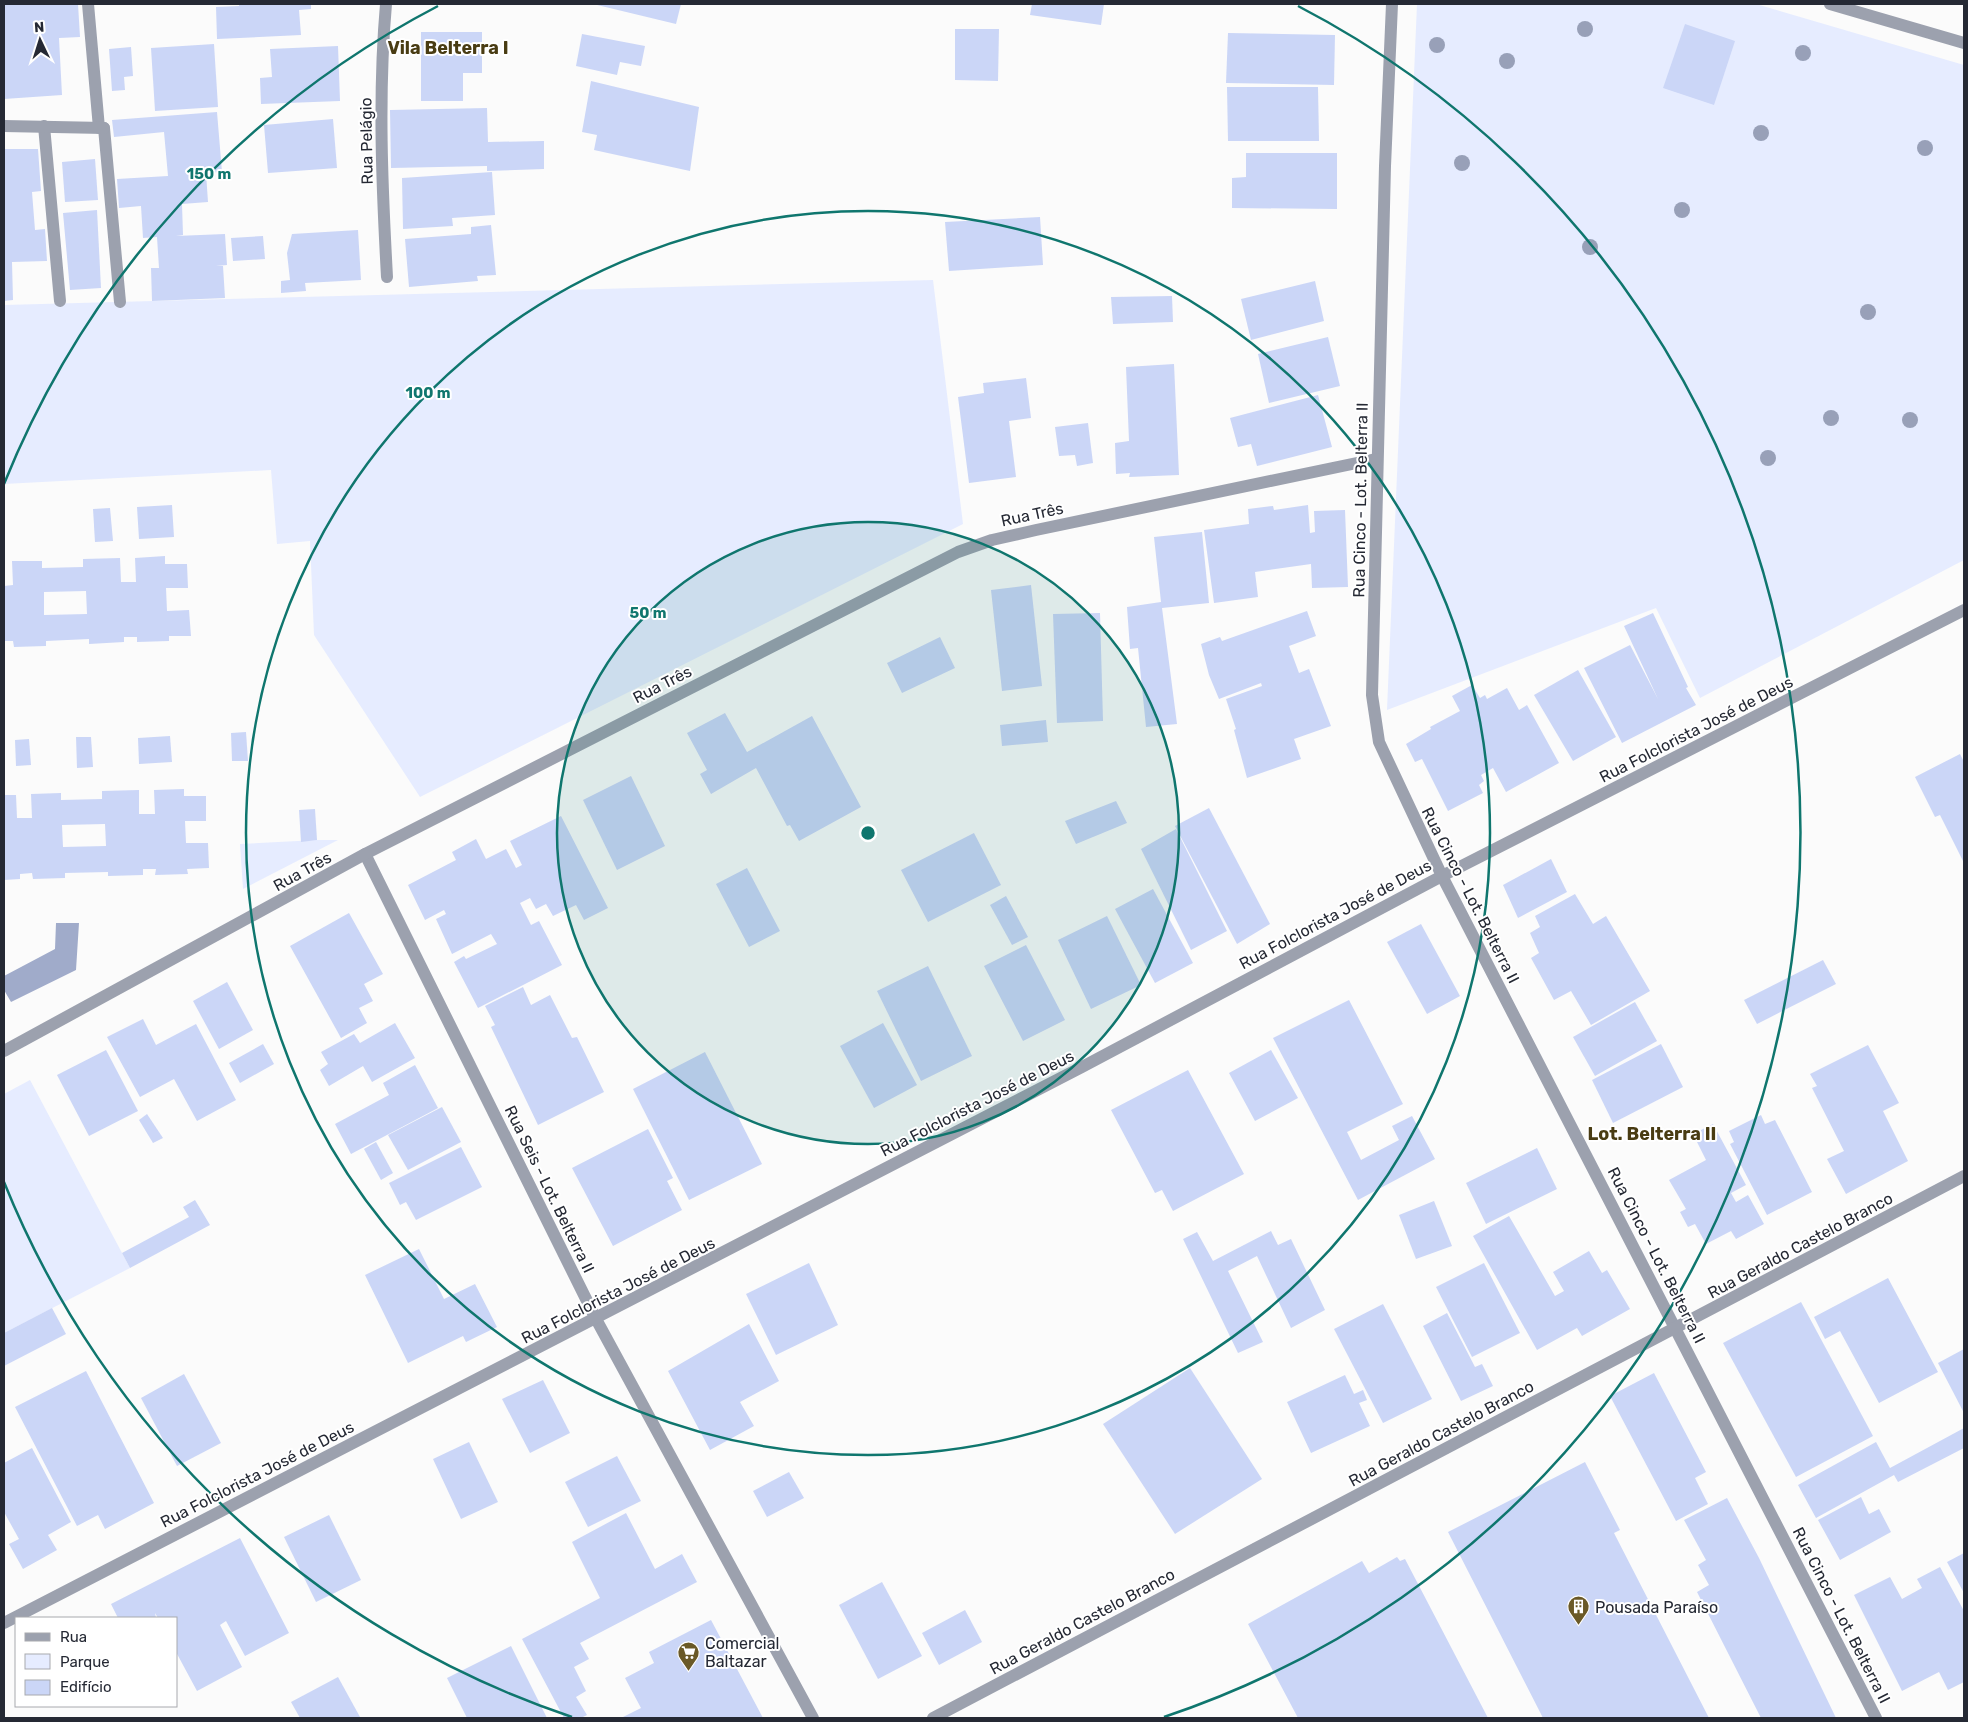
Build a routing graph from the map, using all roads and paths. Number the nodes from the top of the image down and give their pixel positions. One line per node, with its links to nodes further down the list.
1 (88, 4): 8 (street)
2 (386, 4): 9 (street, Rua Pelágio)
3 (1392, 4): 12 (street, Rua Cinco - Lot. Belterra II)
4 (1830, 4): 5 (street)
5 (1964, 44)
6 (4, 126): 7 (street)
7 (44, 126): 8 (street); 10 (street)
8 (101, 128): 11 (street)
9 (387, 277)
10 (60, 301)
11 (120, 302)
12 (1376, 459): 14 (street, Rua Três); 15 (street, Rua Cinco - Lot. Belterra II)
13 (1964, 610): 15 (street, Rua Folclorista José de Deus)
14 (365, 854): 16 (street, Rua Três); 18 (street, Rua Seis - Lot. Belterra II)
15 (1442, 876): 18 (street, Rua Folclorista José de Deus); 19 (street, Rua Cinco - Lot. Belterra II)
16 (4, 1051)
17 (1964, 1176): 19 (street, Rua Geraldo Castelo Branco)
18 (596, 1319): 20 (street, Rua Folclorista José de Deus); 21 (street, Rua Seis - Lot. Belterra II)
19 (1676, 1328): 22 (street, Rua Geraldo Castelo Branco); 23 (street, Rua Cinco - Lot. Belterra II)
20 (16, 1617)
21 (813, 1718)
22 (933, 1718)
23 (1876, 1718)

